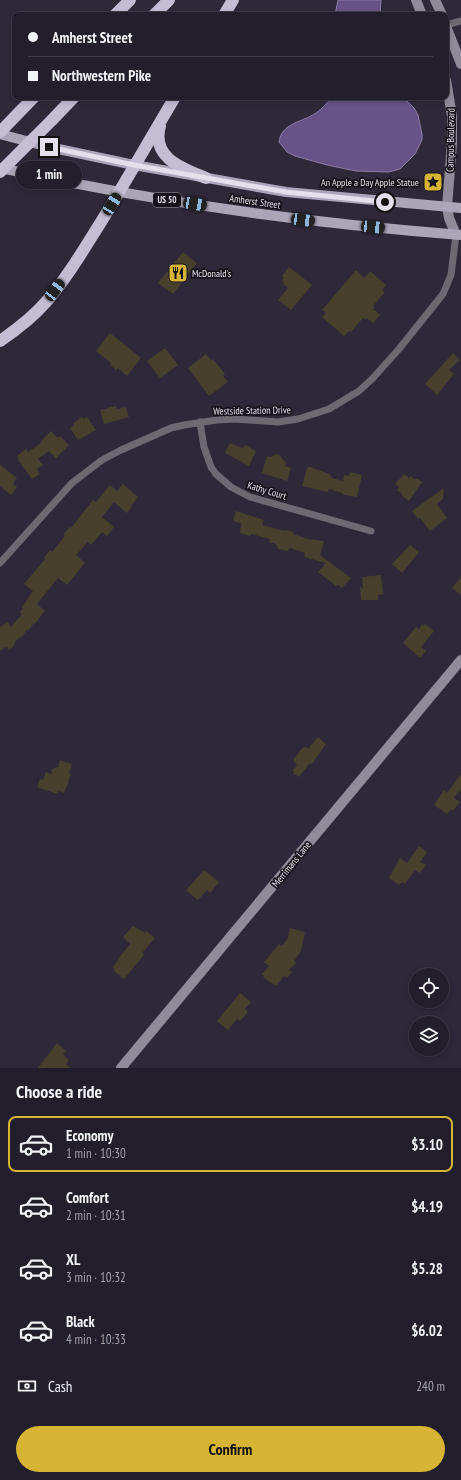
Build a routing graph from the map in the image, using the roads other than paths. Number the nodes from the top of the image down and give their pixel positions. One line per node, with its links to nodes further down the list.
1 (130, 0): 6 (highway)
2 (169, 0): 7 (highway)
3 (233, 0): 8 (highway)
4 (416, 0): 9 (main road)
5 (435, 0): 10 (main road)
6 (118, 12)
7 (157, 12)
8 (226, 12)
9 (421, 12)
10 (441, 12)
11 (461, 21): 12 (street)
12 (449, 25)
13 (449, 34): 14 (main road)
14 (461, 64)
15 (449, 98): 26 (main road, Campus Boulevard)
16 (31, 100): 20 (highway)
17 (71, 100): 23 (highway, bridge)
18 (173, 100): 19 (highway)
19 (163, 117): 21 (highway); 24 (highway)
20 (0, 133): 21 (main road, Amherst Street)
21 (134, 165): 24 (main road, Amherst Street); 25 (highway)
22 (0, 168): 25 (main road, US 50)
23 (0, 172)
24 (206, 178): 26 (main road, Amherst Street)
25 (119, 192): 29 (main road, Amherst Street / US 50); 30 (highway)
26 (447, 207): 27 (main road, Amherst Street); 29 (main road, Campus Boulevard)
27 (461, 208)
28 (461, 224): 29 (main road)
29 (459, 235): 31 (street, Westside Station Drive)
30 (0, 341)
31 (200, 422): 32 (street, Kathy Court); 33 (street, Westside Station Drive)
32 (371, 531)
33 (0, 563)
34 (461, 660): 35 (main road, Merrimans Lane)
35 (121, 1068)

